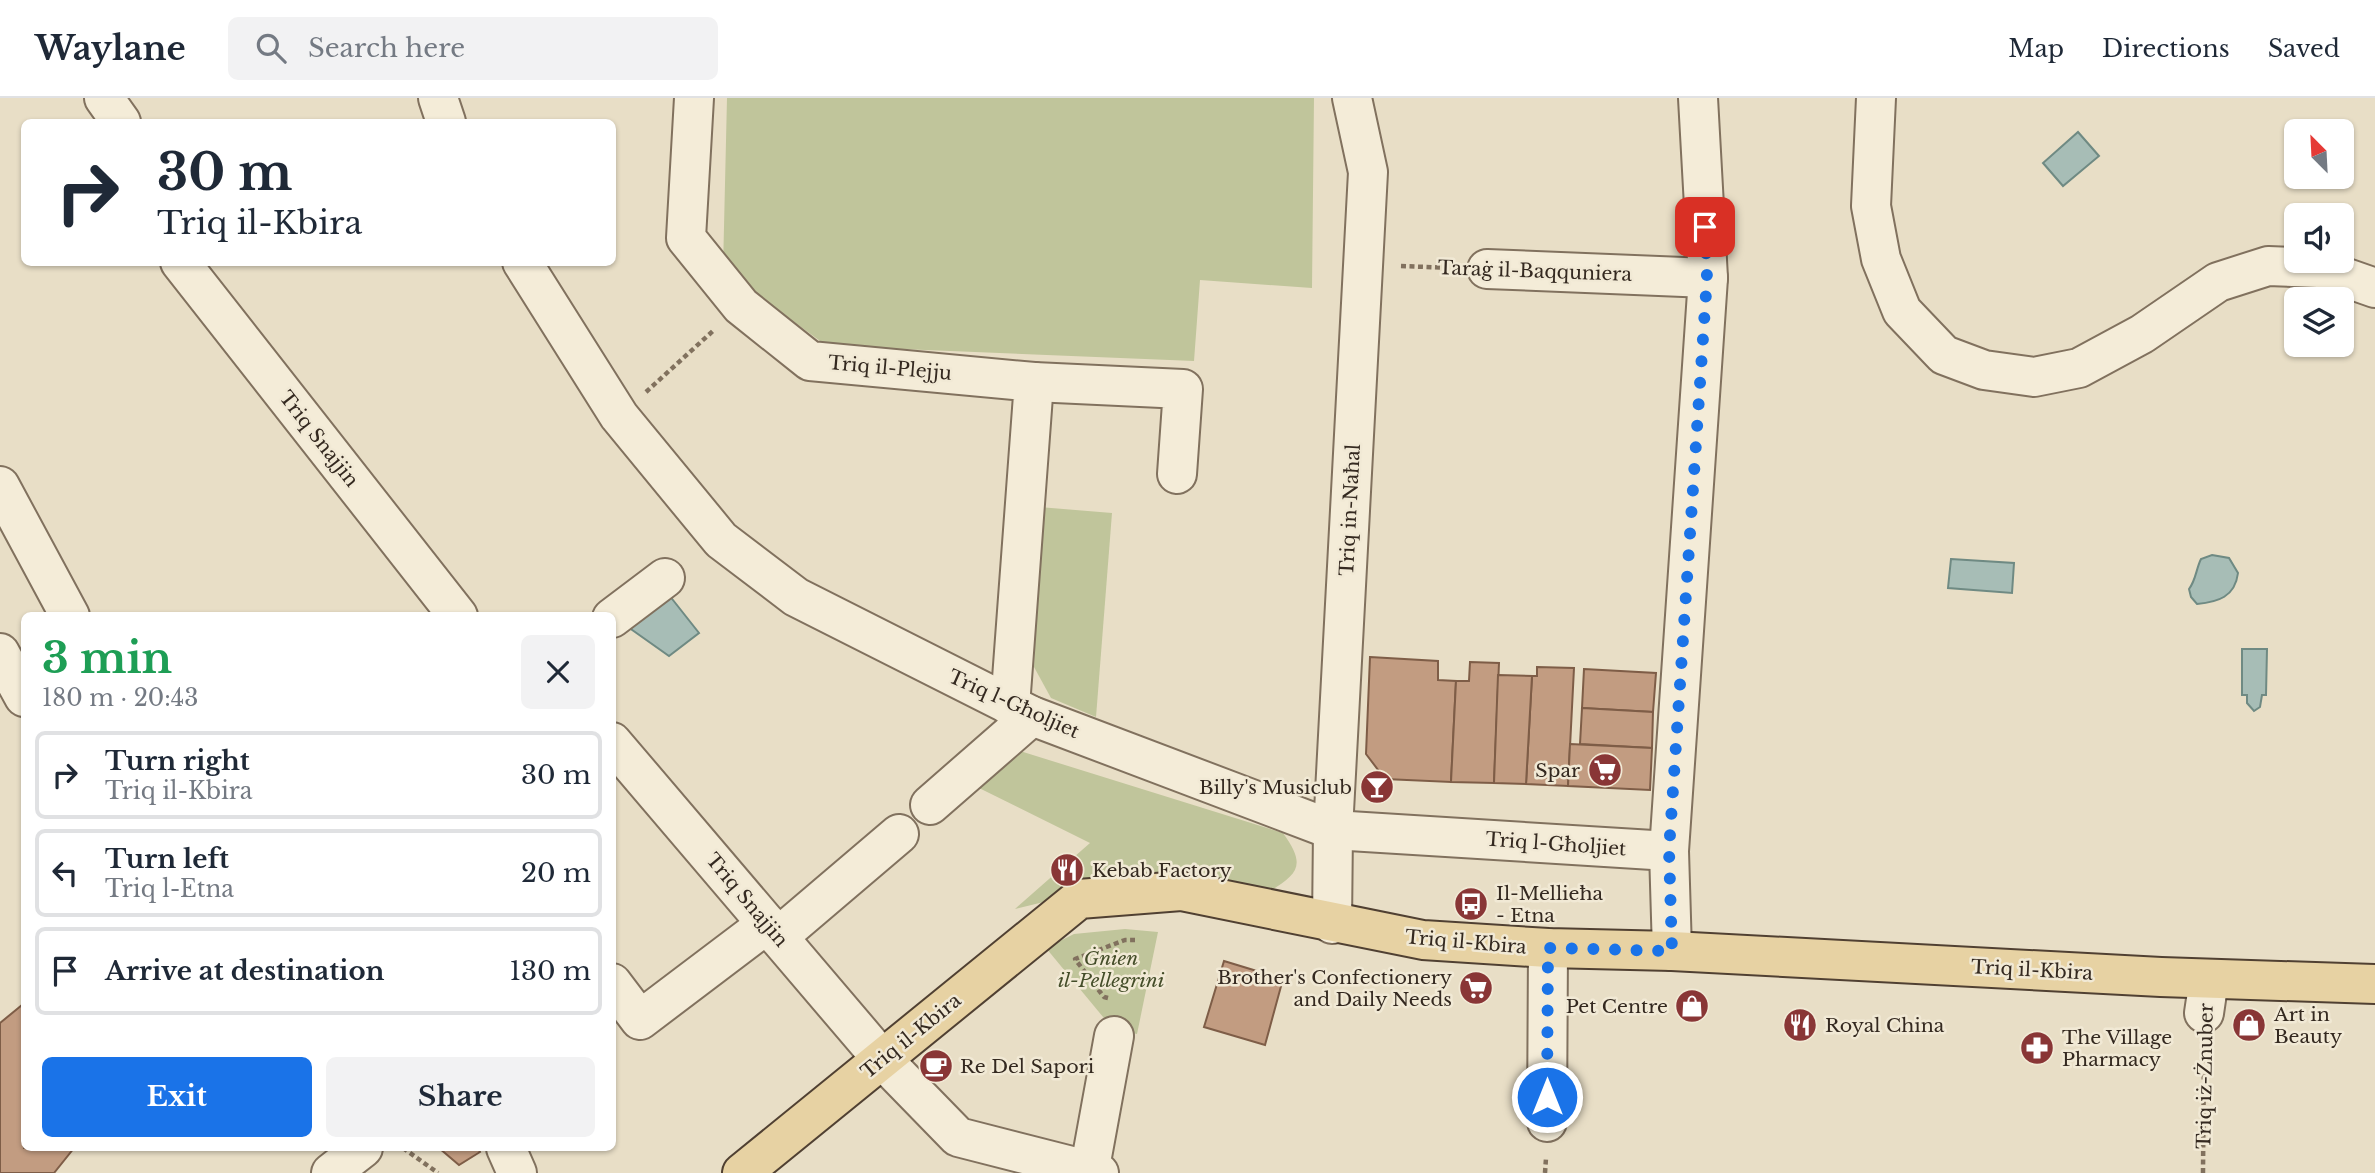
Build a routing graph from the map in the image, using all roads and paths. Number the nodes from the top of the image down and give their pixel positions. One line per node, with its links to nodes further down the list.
1 (104, 98): 7 (street)
2 (438, 98): 8 (street)
3 (694, 98): 15 (street, Triq il-Plejju)
4 (1352, 98): 9 (street, Triq in-Naħal)
5 (1698, 98): 13 (street)
6 (1876, 98): 14 (street)
7 (119, 119)
8 (445, 119)
9 (1363, 265): 12 (path, Taraġ il-Baqquniera); 29 (street, Triq in-Naħal)
10 (183, 266): 22 (street, Triq Snajjin)
11 (525, 266): 17 (street, Triq l-Għoljiet)
12 (1488, 269): 13 (street, Taraġ il-Baqquniera)
13 (1707, 278): 31 (street)
14 (2375, 288)
15 (741, 306): 16 (street, Triq il-Plejju); 17 (path)
16 (1034, 382): 18 (street, Triq il-Plejju); 26 (street)
17 (619, 416): 26 (street, Triq l-Għoljiet)
18 (1177, 474)
19 (0, 486): 21 (street)
20 (665, 578): 23 (street)
21 (68, 612)
22 (455, 612)
23 (616, 615)
24 (0, 653): 25 (street)
25 (21, 692)
26 (1021, 711): 28 (street); 29 (street, Triq l-Għoljiet)
27 (616, 747): 33 (street, Triq Snajjin)
28 (930, 805)
29 (1333, 830): 31 (street, Triq l-Għoljiet); 32 (street, Triq in-Naħal)
30 (899, 834): 33 (street)
31 (1669, 850): 36 (street)
32 (1332, 924): 35 (main road, Triq il-Kbira); 41 (main road, Triq il-Kbira)
33 (773, 930): 38 (street); 41 (street, Triq Snajjin)
34 (1135, 940): 40 (path)
35 (1548, 948): 36 (main road, Triq il-Kbira); 42 (street)
36 (1672, 951): 39 (main road, Triq il-Kbira)
37 (2375, 984): 39 (main road, Triq il-Kbira)
38 (616, 988)
39 (2206, 996): 51 (path, Triq iż-Żnuber)
40 (1114, 1018): 46 (street)
41 (882, 1059): 46 (street, Triq Snajjin); 50 (main road, Triq il-Kbira)
42 (1547, 1122)
43 (359, 1151): 47 (street)
44 (406, 1151): 48 (path)
45 (507, 1151): 49 (street)
46 (1093, 1172)
47 (331, 1173)
48 (438, 1173)
49 (517, 1173)
50 (742, 1173)
51 (2203, 1173)

